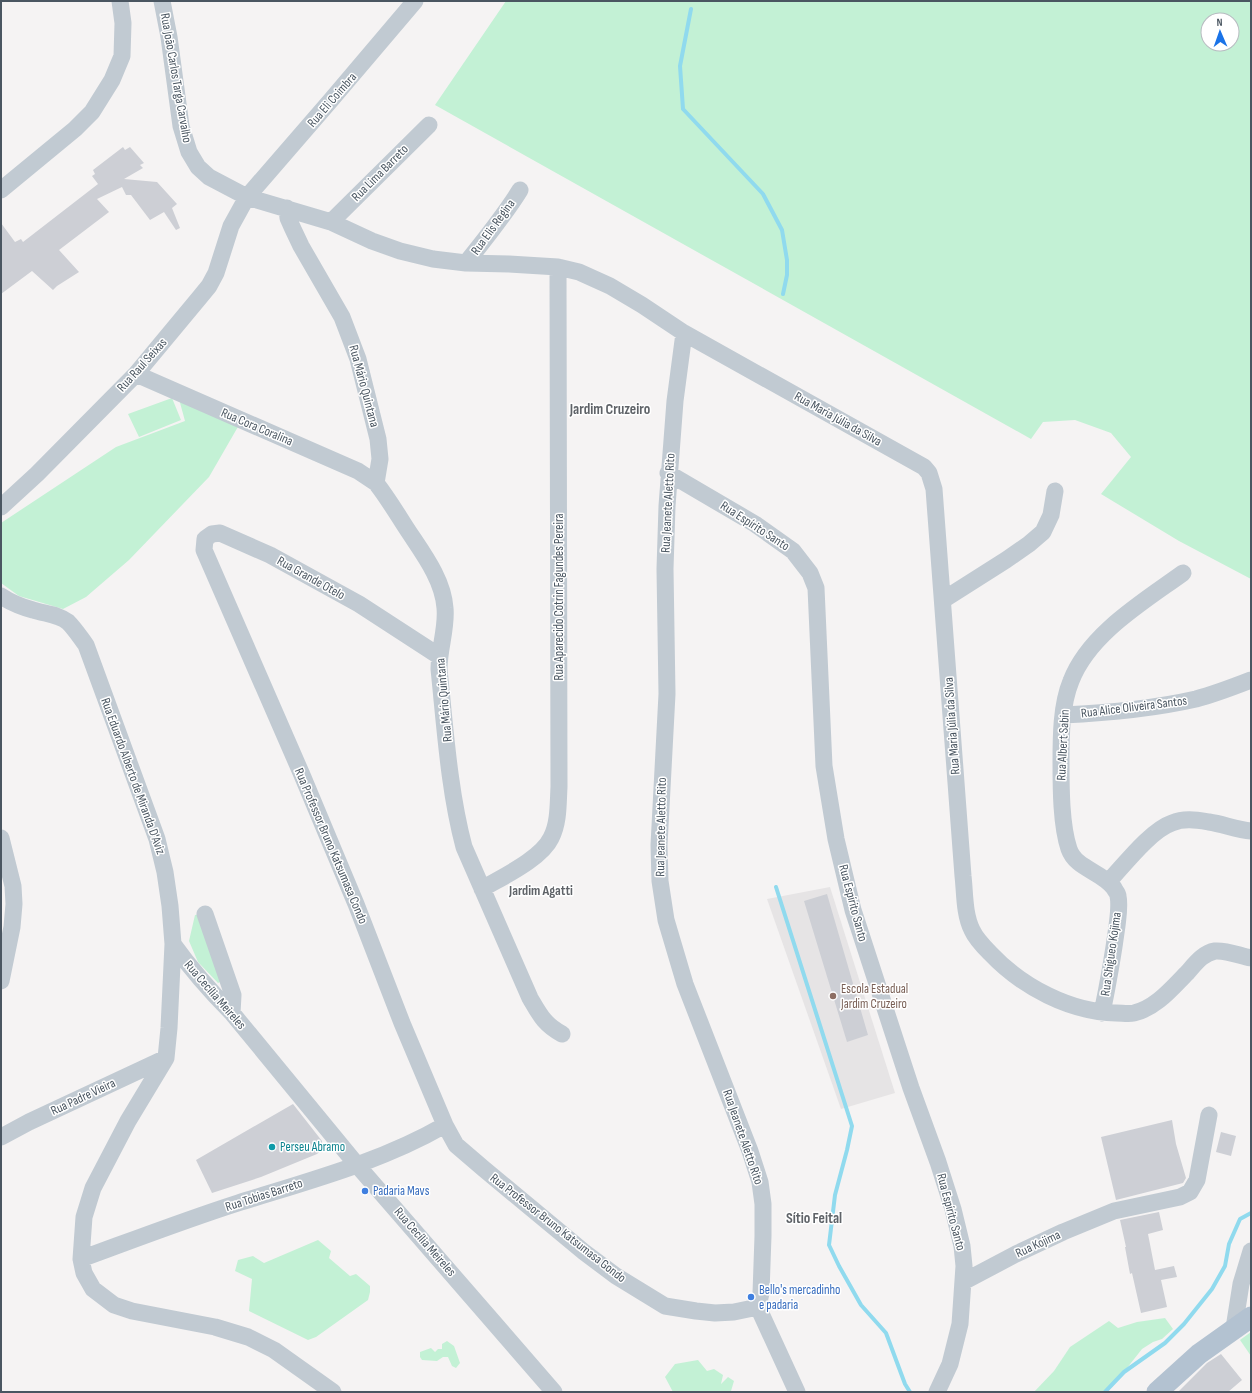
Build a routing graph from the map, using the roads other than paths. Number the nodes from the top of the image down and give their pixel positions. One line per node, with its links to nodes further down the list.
1 (120, 1): 5 (street)
2 (162, 1): 7 (street, Rua João Carlos Targa Carvalho)
3 (415, 1): 7 (street, Rua Eli Coimbra)
4 (429, 125): 9 (street, Rua Lima Barreto)
5 (1, 190)
6 (520, 190): 10 (street, Rua Elis Regina)
7 (246, 197): 8 (street, Rua João Carlos Targa Carvalho); 13 (street, Rua Raul Seixas)
8 (287, 208): 9 (street, Rua João Carlos Targa Carvalho); 15 (street, Rua Mário Quintana)
9 (331, 222): 10 (street, Rua João Carlos Targa Carvalho)
10 (466, 263): 11 (street, Rua Maria Júlia da Silva)
11 (558, 267): 12 (street, Rua Maria Júlia da Silva); 28 (street, Rua Aparecido Cotrin Fagundes Pereira)
12 (684, 333): 14 (street, Rua Jeanete Aletto Rito); 21 (street, Rua Maria Júlia da Silva)
13 (136, 374): 15 (street, Rua Cora Coralina); 17 (street, Rua Raul Seixas)
14 (668, 473): 44 (street, Rua Espírito Santo); 45 (street, Rua Jeanete Aletto Rito)
15 (376, 483): 22 (street, Rua Mário Quintana)
16 (1055, 491): 21 (street)
17 (1, 507)
18 (212, 570): 22 (street, Rua Grande Otelo); 39 (street, Rua Professor Bruno Katsumasa Condo)
19 (1183, 573): 24 (street, Rua Albert Sabin)
20 (1, 596): 31 (street, Rua Eduardo Alberto de Miranda D'Aviz)
21 (943, 600): 35 (street, Rua Maria Júlia da Silva)
22 (439, 656): 28 (street, Rua Mário Quintana)
23 (1251, 680): 24 (street, Rua Alice Oliveira Santos)
24 (1062, 715): 27 (street, Rua Albert Sabin)
25 (1251, 831): 27 (street)
26 (1, 838): 33 (street)
27 (1108, 881): 29 (street, Rua Albert Sabin)
28 (482, 889): 36 (street, Rua Mário Quintana)
29 (1118, 895): 35 (street, Rua Shigueo Kojima)
30 (205, 914): 34 (street)
31 (173, 944): 34 (street, Rua Cecília Meireles); 37 (street, Rua Eduardo Alberto de Miranda D'Aviz)
32 (1251, 958): 35 (street, Rua Maria Júlia da Silva)
33 (2, 978)
34 (232, 1013): 41 (street, Rua Cecília Meireles)
35 (1102, 1013)
36 (562, 1034)
37 (166, 1058): 40 (street, Rua Padre Vieira); 43 (street)
38 (1209, 1115): 44 (street, Rua Kojima)
39 (445, 1125): 41 (street, Rua Tobias Barreto); 45 (street, Rua Professor Bruno Katsumasa Gondo)
40 (1, 1137)
41 (357, 1165): 43 (street, Rua Tobias Barreto); 49 (street, Rua Cecília Meireles)
42 (1251, 1251): 47 (street)
43 (81, 1259): 48 (street)
44 (963, 1282): 51 (street, Rua Espírito Santo)
45 (758, 1307): 50 (street)
46 (1251, 1317): 47 (main road)
47 (1234, 1328): 52 (main road)
48 (333, 1392)
49 (554, 1392)
50 (797, 1392)
51 (937, 1392)
52 (1157, 1392)

